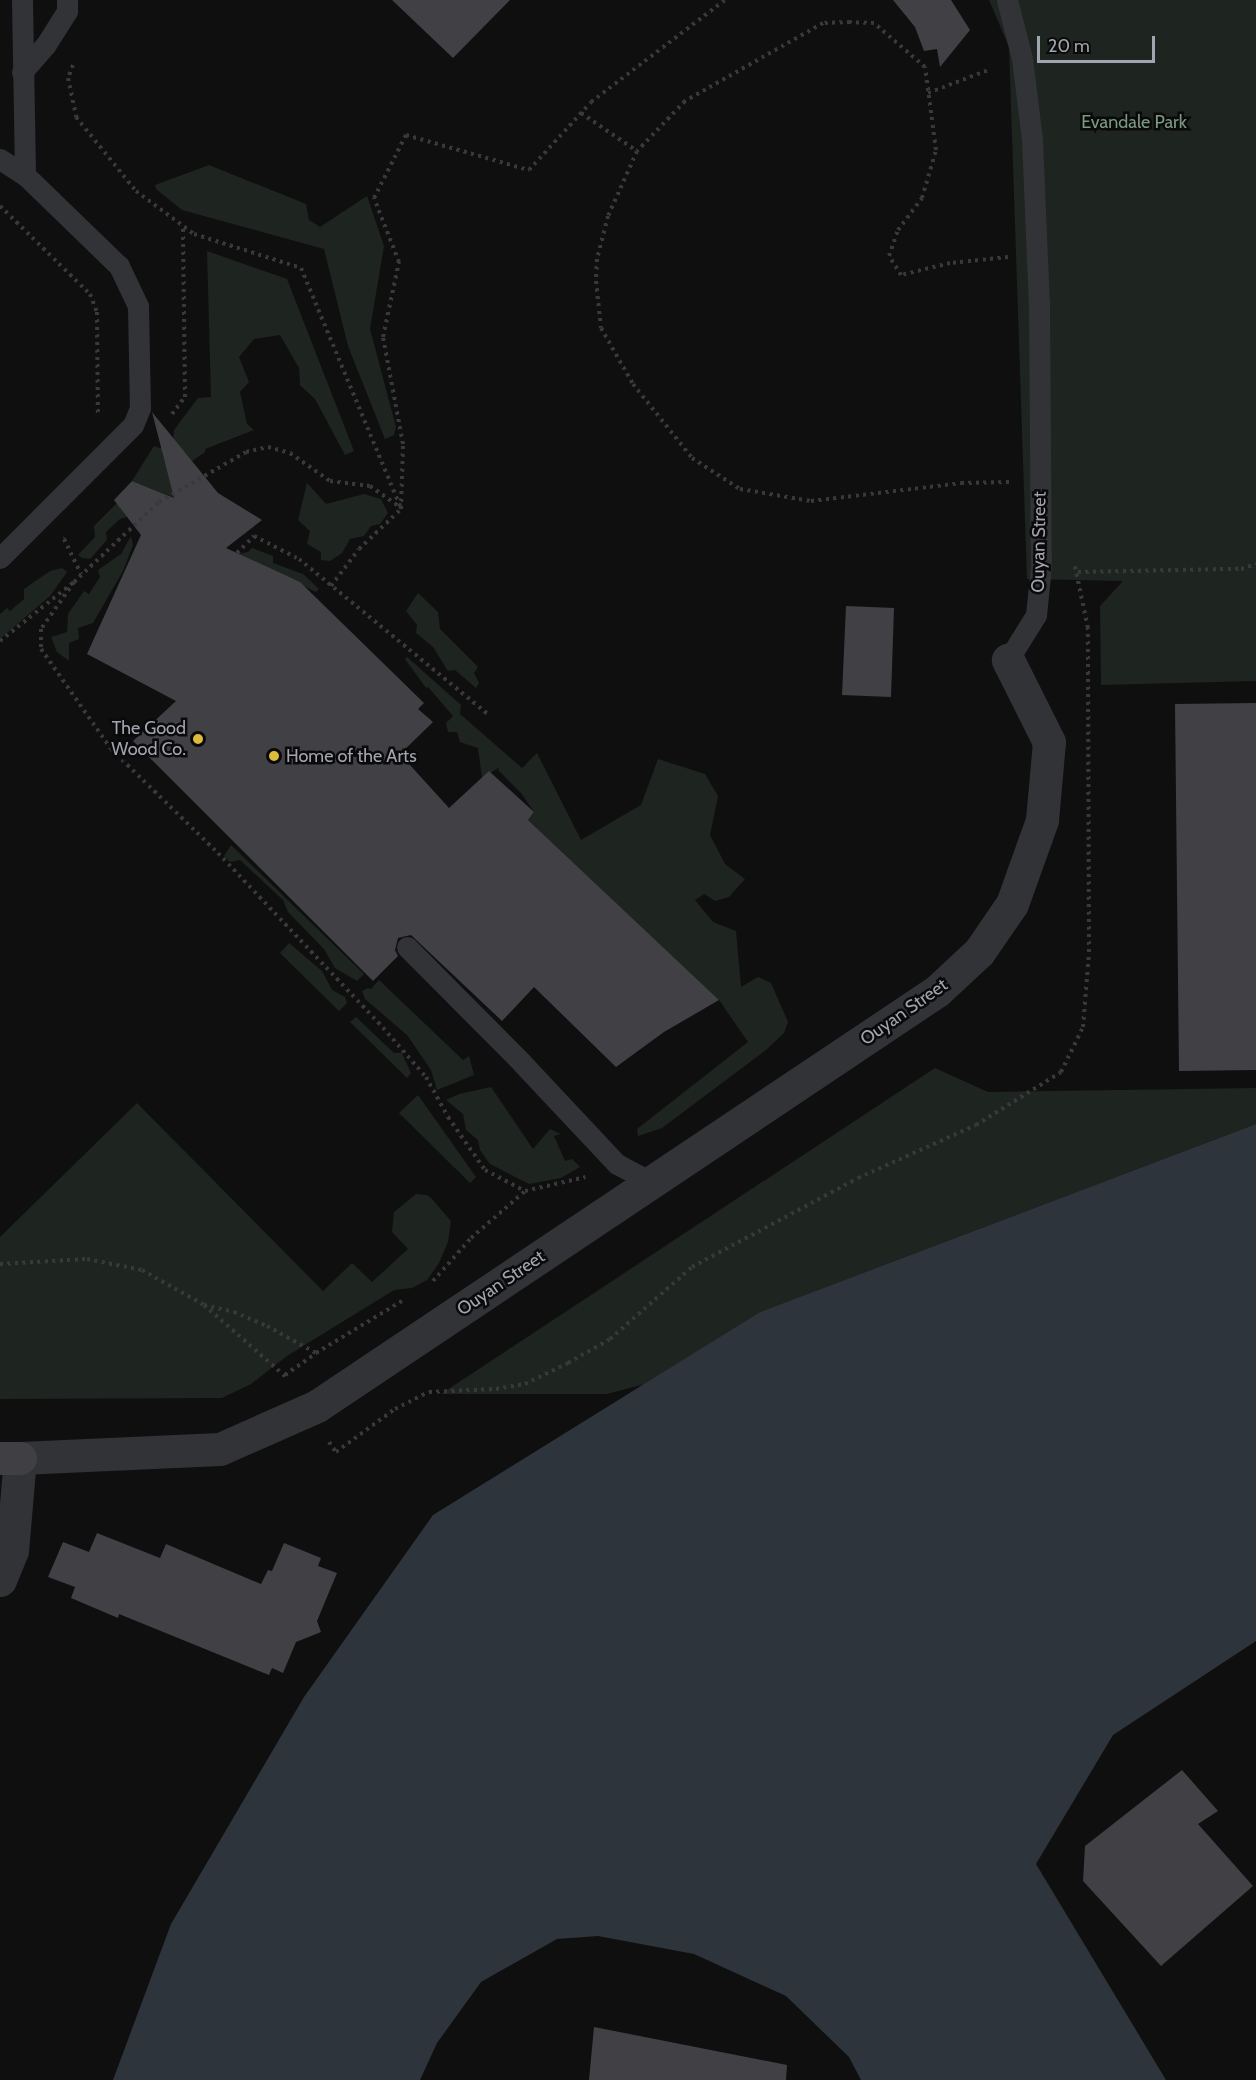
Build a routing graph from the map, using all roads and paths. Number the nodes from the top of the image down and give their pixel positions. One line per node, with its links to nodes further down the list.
1 (22, 0): 7 (lane)
2 (67, 0): 7 (lane)
3 (725, 0): 9 (path)
4 (1007, 0): 6 (lane, Ouyan Street)
5 (75, 58): 17 (path)
6 (1022, 58): 8 (path); 14 (lane, Ouyan Street)
7 (22, 72): 12 (lane)
8 (928, 93): 10 (path); 14 (path)
9 (581, 113): 10 (path); 17 (path)
10 (637, 151): 16 (path)
11 (0, 159): 12 (lane)
12 (24, 175): 19 (lane)
13 (0, 206): 15 (path)
14 (1037, 254): 16 (lane, Ouyan Street)
15 (98, 418)
16 (1040, 481): 25 (lane, Ouyan Street)
17 (401, 508): 22 (path); 23 (path)
18 (237, 553): 23 (path)
19 (0, 558)
20 (1256, 564): 21 (path)
21 (1078, 572)
22 (74, 582): 24 (path); 30 (path)
23 (331, 586): 26 (path)
24 (0, 641)
25 (1008, 660): 29 (street, Ouyan Street)
26 (488, 714)
27 (407, 947): 28 (lane)
28 (617, 1164): 29 (lane); 30 (path)
29 (651, 1182): 36 (street, Ouyan Street)
30 (525, 1191): 32 (path)
31 (0, 1264): 34 (path)
32 (428, 1287)
33 (411, 1296): 34 (path)
34 (316, 1353): 35 (path)
35 (285, 1375)
36 (10, 1458): 37 (street)
37 (0, 1580)

